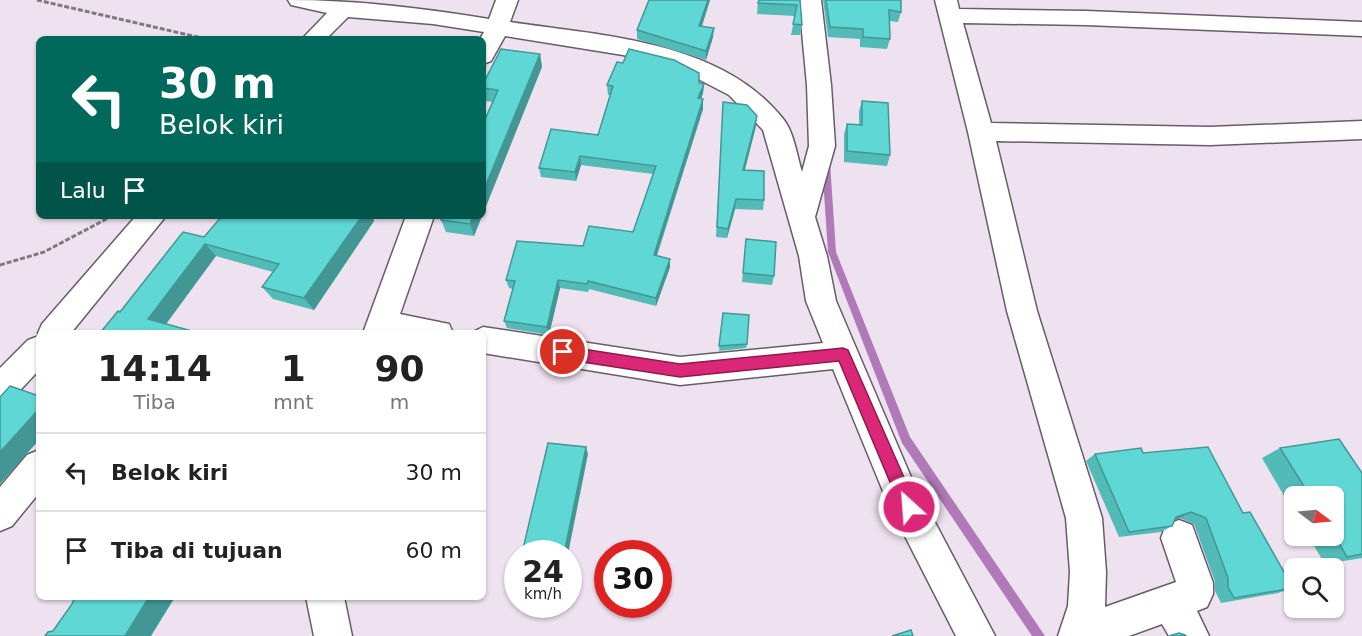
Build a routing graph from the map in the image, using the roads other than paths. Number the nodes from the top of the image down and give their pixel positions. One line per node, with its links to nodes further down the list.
1 (299, 0): 5 (street)
2 (507, 0): 7 (street)
3 (810, 0): 14 (street)
4 (948, 8): 8 (street); 13 (street)
5 (343, 10): 6 (street); 9 (street)
6 (433, 16): 7 (street); 10 (street)
7 (498, 28): 11 (street); 14 (street)
8 (1362, 28)
9 (316, 36)
10 (418, 36)
11 (486, 50)
12 (1362, 130): 13 (street)
13 (981, 132): 30 (street)
14 (802, 216): 21 (street)
15 (151, 219): 18 (street)
16 (419, 219): 17 (street)
17 (379, 329)
18 (61, 330)
19 (486, 340): 21 (street)
20 (36, 351): 22 (street)
21 (843, 354): 29 (street)
22 (0, 390)
23 (36, 470): 24 (street)
24 (0, 514)
25 (1179, 538): 27 (street)
26 (326, 600): 28 (street)
27 (1170, 602): 30 (street); 31 (street)
28 (333, 636)
29 (976, 636)
30 (1077, 636)
31 (1190, 636)

